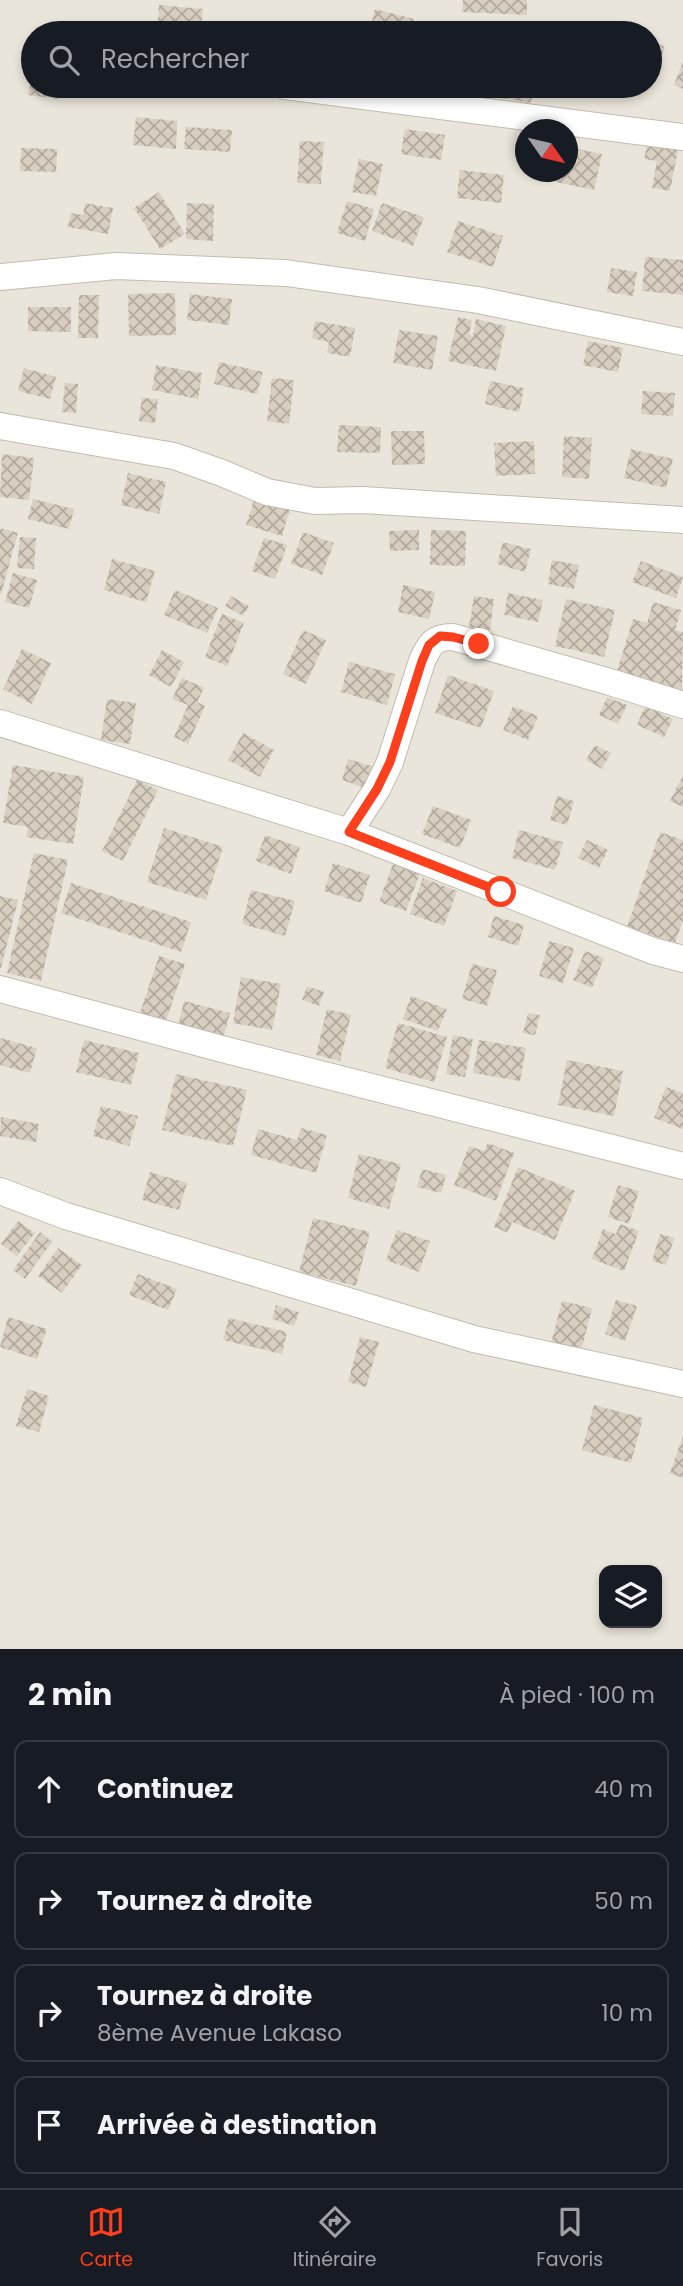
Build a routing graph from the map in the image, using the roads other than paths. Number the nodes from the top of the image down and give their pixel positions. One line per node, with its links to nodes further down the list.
1 (379, 98): 2 (street)
2 (683, 137)
3 (0, 277): 4 (street)
4 (683, 342)
5 (0, 426): 6 (street)
6 (683, 520)
7 (683, 705): 9 (street)
8 (0, 723): 9 (street)
9 (349, 832): 10 (street)
10 (683, 959)
11 (0, 989): 12 (street)
12 (683, 1166)
13 (0, 1191): 14 (street)
14 (683, 1384)

